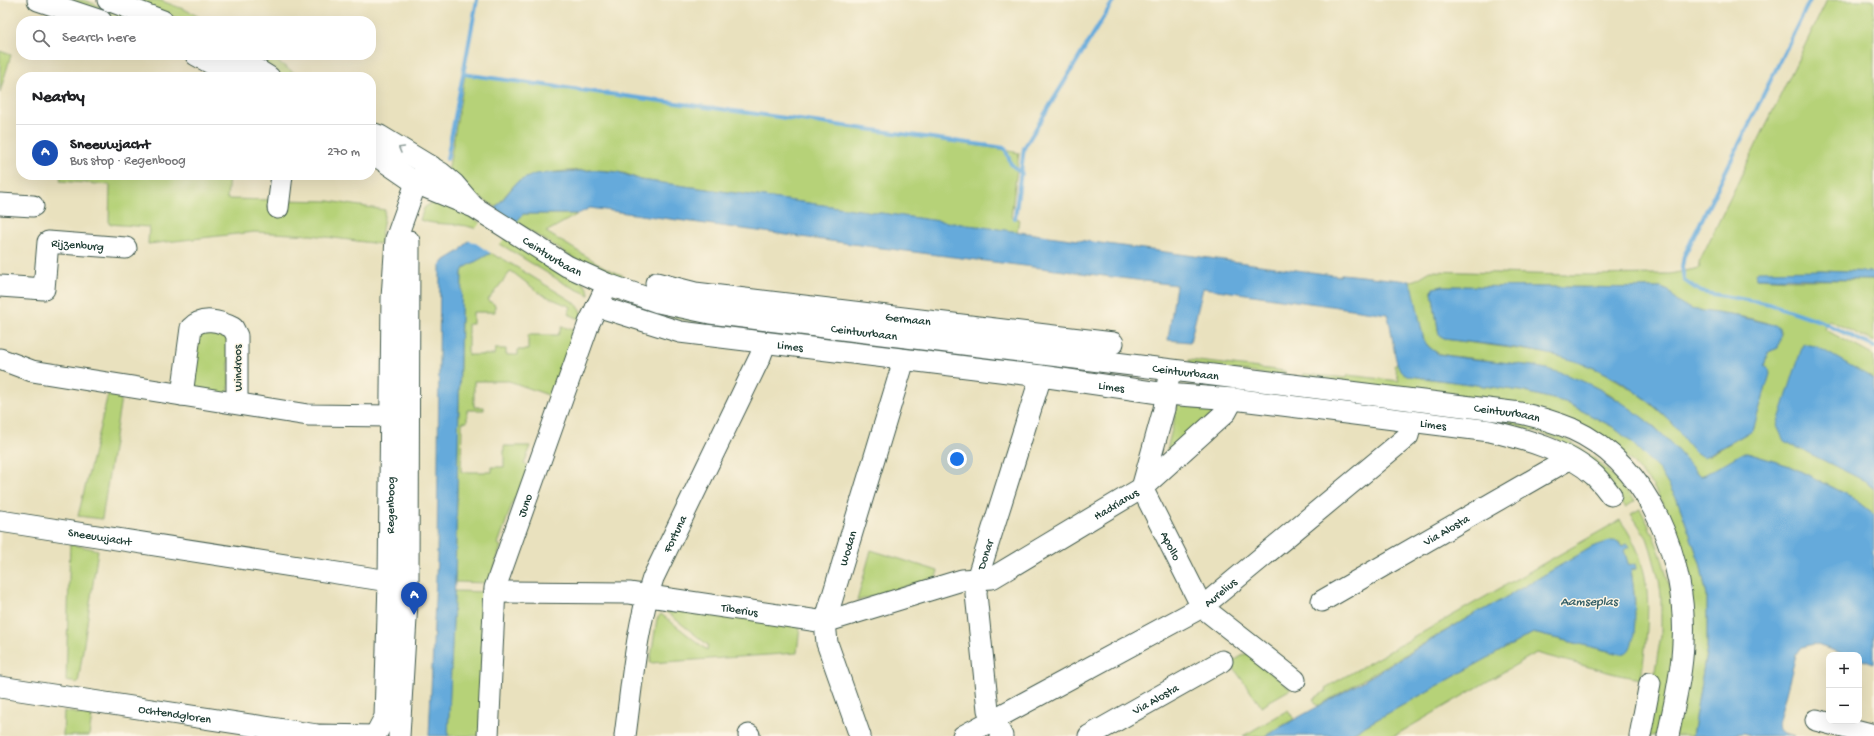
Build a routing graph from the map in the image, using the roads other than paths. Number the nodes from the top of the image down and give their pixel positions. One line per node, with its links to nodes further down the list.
1 (38, 0): 3 (street)
2 (108, 0): 4 (street)
3 (86, 16)
4 (150, 16)
5 (205, 60): 7 (street)
6 (241, 60): 8 (street)
7 (227, 72)
8 (261, 72)
9 (376, 136): 11 (street, Ceintuurbaan, one-way to 9)
10 (376, 155): 13 (street, Ceintuurbaan)
11 (431, 166): 13 (street); 17 (street, Ceintuurbaan)
12 (281, 180): 16 (street)
13 (421, 186): 17 (street, Ceintuurbaan); 18 (street, Regenboog); 20 (street, Regenboog)
14 (0, 204): 15 (street)
15 (33, 206)
16 (278, 208)
17 (478, 210): 22 (street, Ceintuurbaan)
18 (410, 240): 20 (street, Regenboog); 24 (street, Regenboog)
19 (126, 248): 23 (street, Rijzenburg)
20 (394, 272): 24 (street, Regenboog); 39 (street, Regenboog)
21 (656, 283): 26 (street, Germaan)
22 (607, 284): 25 (street, Juno); 26 (street, Ceintuurbaan)
23 (0, 289)
24 (409, 299): 60 (street, Regenboog)
25 (597, 306): 29 (street, Limes); 47 (street, Juno)
26 (770, 311): 27 (street, Germaan); 30 (street, Ceintuurbaan)
27 (1046, 334): 28 (street, Germaan); 30 (street)
28 (1113, 343)
29 (765, 344): 32 (street, Limes); 48 (street, Fortuna)
30 (1044, 355): 33 (street, Ceintuurbaan)
31 (0, 359): 36 (street, Windroos)
32 (904, 360): 34 (street, Limes); 51 (street, Wodan)
33 (1169, 369): 35 (street); 67 (street, Ceintuurbaan)
34 (1041, 376): 35 (street, Limes); 45 (street, Donar)
35 (1166, 394): 37 (street, Limes); 42 (street)
36 (182, 395): 38 (street, Windroos); 38 (street, Windroos)
37 (1233, 399): 40 (street, Limes); 42 (street, Hadrianus)
38 (237, 403): 39 (street, Windroos)
39 (391, 416): 46 (street, Regenboog)
40 (1411, 421): 41 (street, Limes); 50 (street, Aurelius)
41 (1569, 458): 43 (street, Limes); 49 (street, Via Alosta)
42 (1142, 488): 45 (street, Hadrianus); 50 (street, Apollo)
43 (1611, 494)
44 (0, 521): 46 (street, Sneeuwjacht)
45 (977, 578): 51 (street, Tiberius); 57 (street, Donar)
46 (389, 581): 59 (street, Regenboog)
47 (495, 592): 48 (street, Tiberius); 61 (street, Juno)
48 (647, 595): 51 (street, Tiberius); 62 (street, Fortuna)
49 (1322, 601)
50 (1202, 607): 53 (street, Apollo); 57 (street, Aurelius)
51 (825, 622): 63 (street, Wodan)
52 (1222, 661): 65 (street, Via Alosta)
53 (1295, 680)
54 (1650, 683): 66 (street)
55 (0, 687): 59 (street, Ochtendgloren)
56 (1816, 720): 58 (street)
57 (998, 727): 64 (street, Aurelius)
58 (1870, 735)
59 (375, 736)
60 (399, 736)
61 (488, 736)
62 (625, 736)
63 (860, 736)
64 (963, 736)
65 (1089, 736)
66 (1640, 736)
67 (1668, 736)

